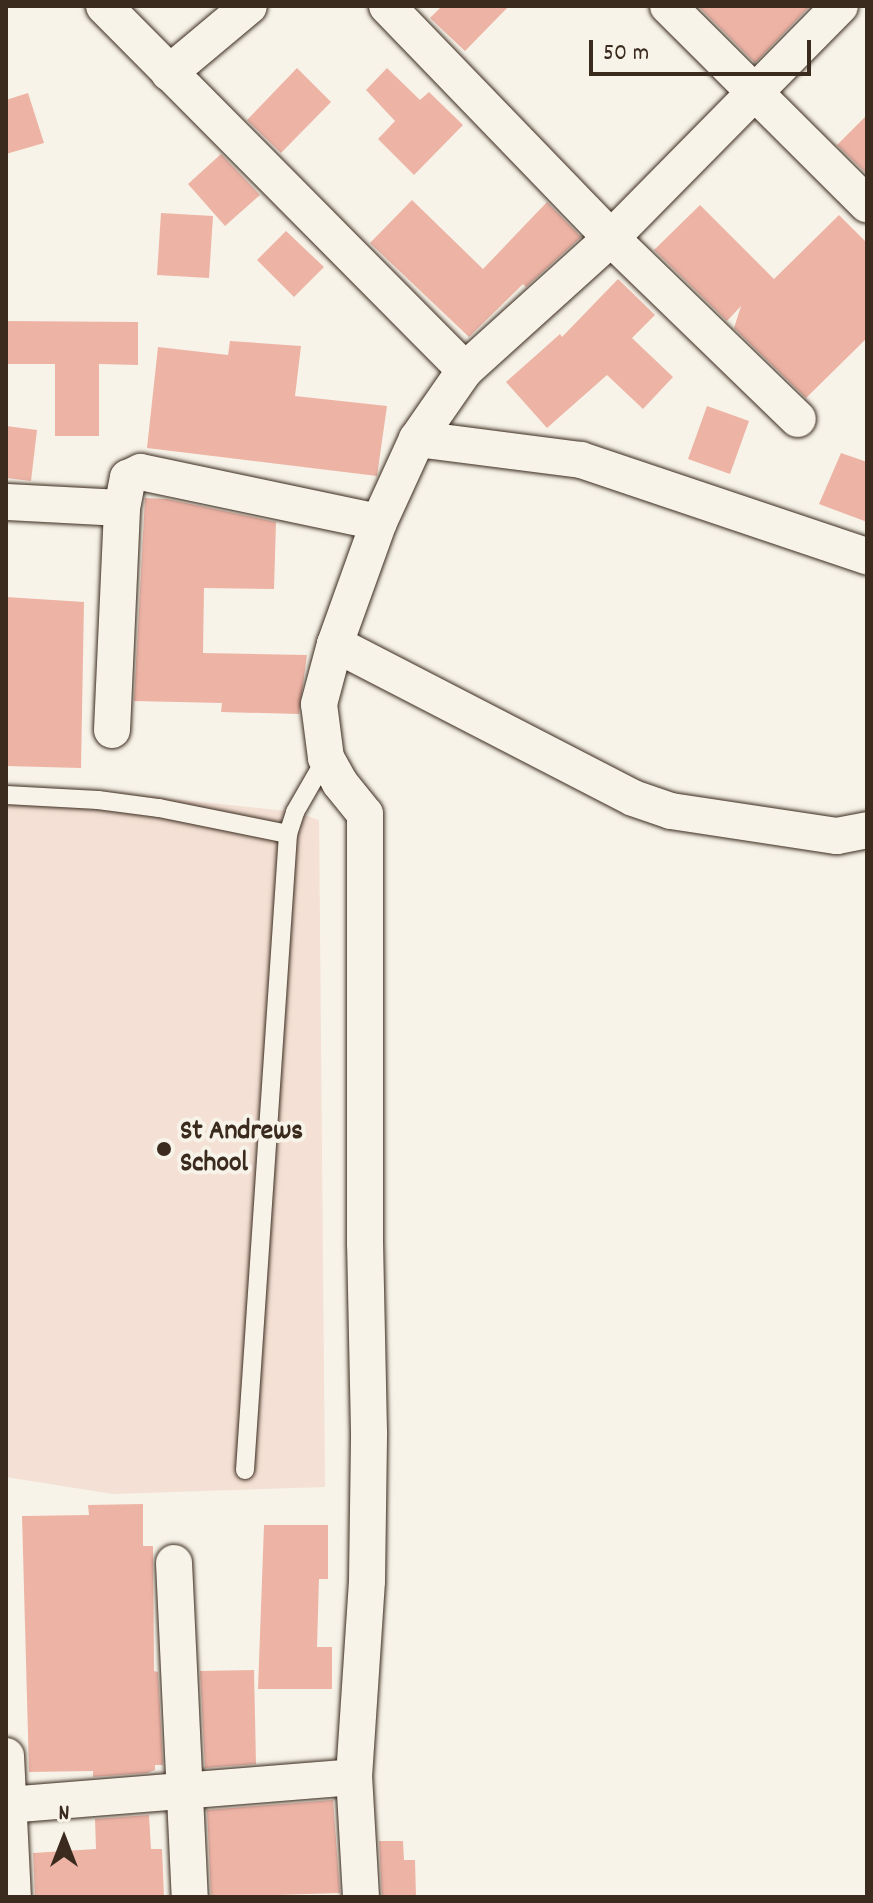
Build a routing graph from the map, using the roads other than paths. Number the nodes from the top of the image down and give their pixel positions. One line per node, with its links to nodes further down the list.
1 (104, 6): 6 (street)
2 (249, 6): 6 (street)
3 (387, 6): 9 (street)
4 (668, 6): 7 (street)
5 (840, 6): 7 (street)
6 (169, 73): 10 (street)
7 (758, 93): 8 (street); 9 (street)
8 (867, 204)
9 (611, 238): 10 (street); 11 (street)
10 (465, 370): 12 (street)
11 (798, 419)
12 (417, 439): 15 (street); 16 (street)
13 (6, 502): 14 (street)
14 (122, 508): 15 (street); 18 (street)
15 (379, 522): 17 (street)
16 (867, 556)
17 (335, 644): 19 (street); 21 (street)
18 (112, 730)
19 (326, 758): 22 (lane); 26 (street)
20 (6, 795): 22 (lane)
21 (867, 830)
22 (288, 834): 23 (lane)
23 (245, 1470)
24 (174, 1563): 27 (street)
25 (6, 1756): 28 (street)
26 (354, 1777): 27 (street); 31 (street)
27 (185, 1792): 28 (street); 30 (street)
28 (8, 1805): 29 (street)
29 (13, 1897)
30 (190, 1897)
31 (361, 1897)

